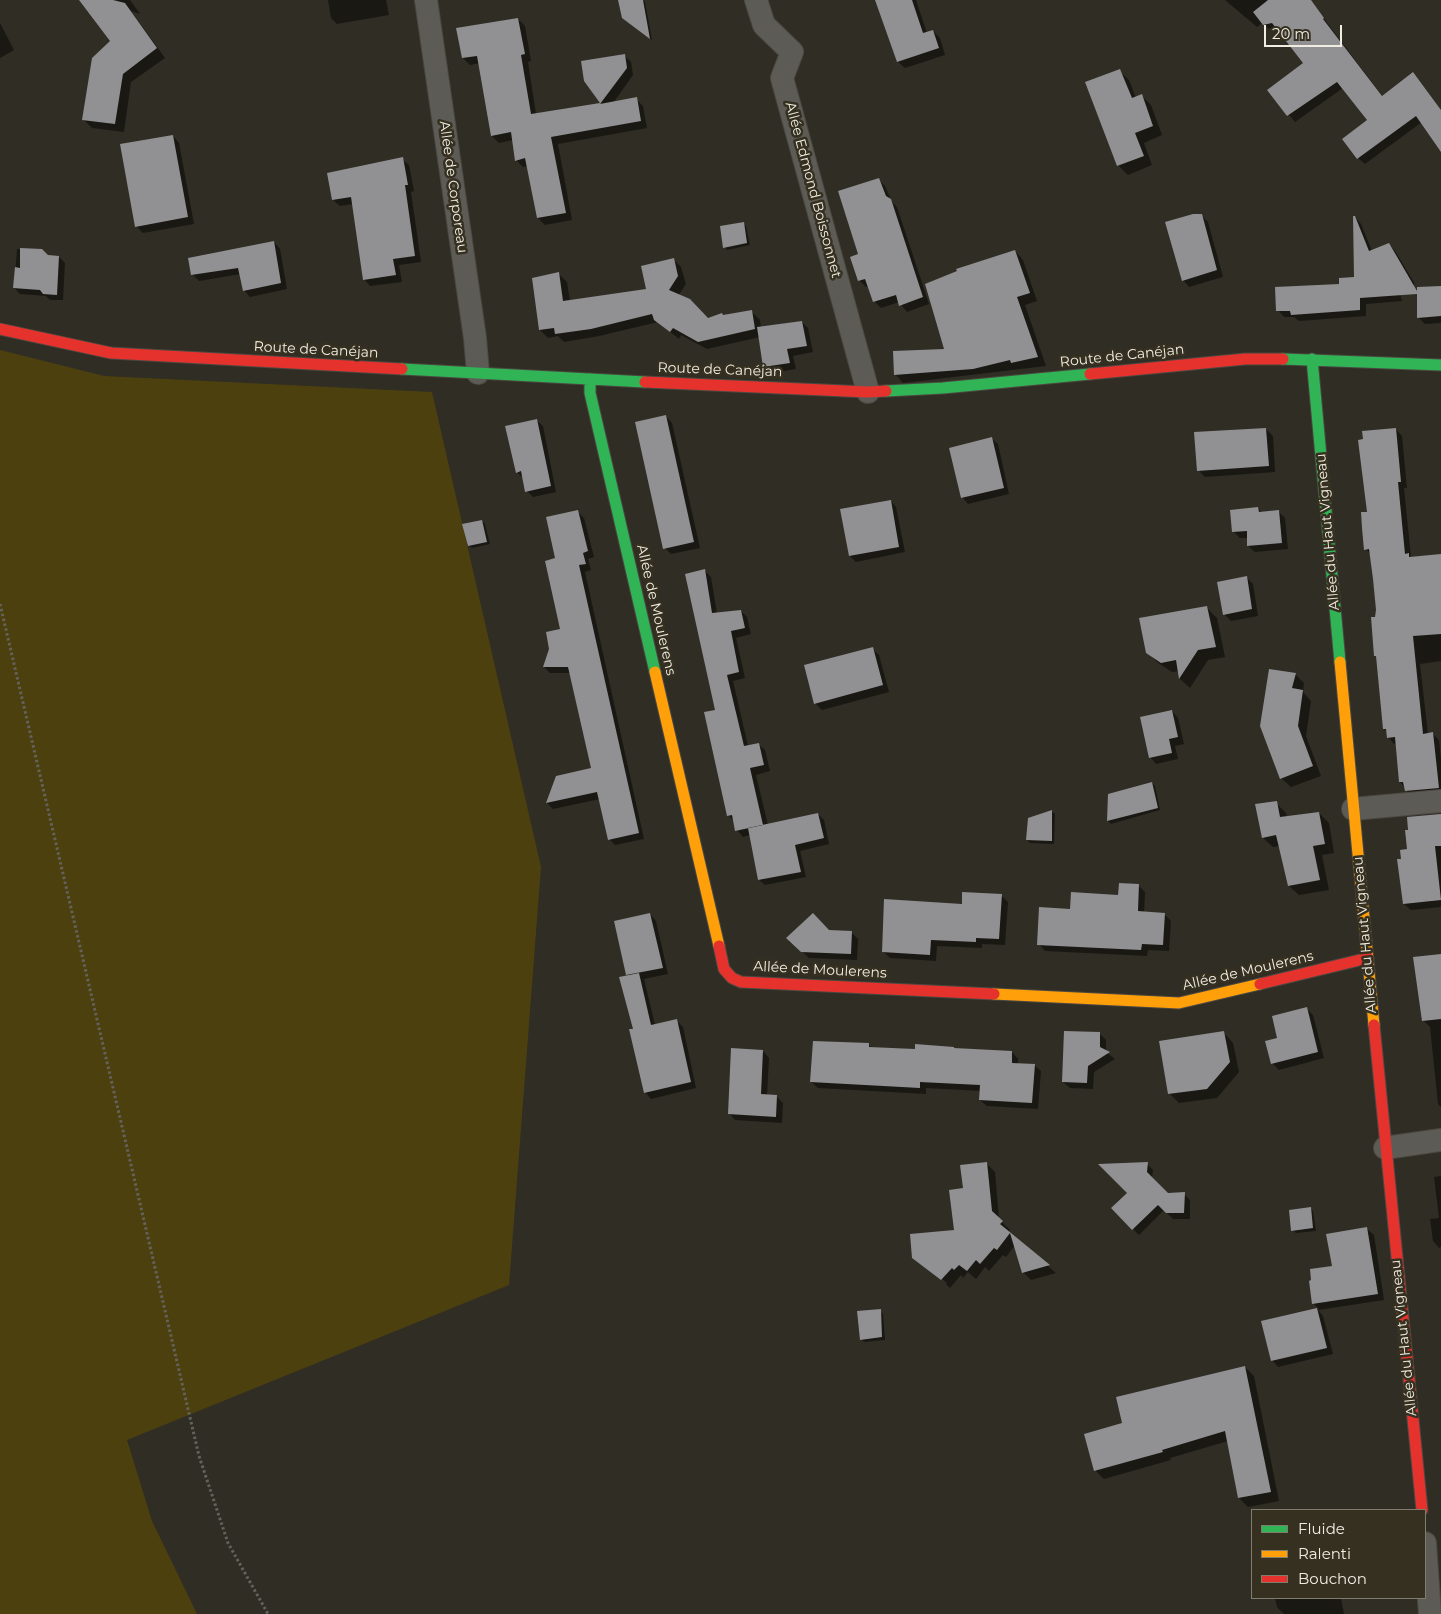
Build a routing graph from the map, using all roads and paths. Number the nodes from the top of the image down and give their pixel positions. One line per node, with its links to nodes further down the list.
1 (426, 0): 6 (street, Allée de Corporeau)
2 (756, 0): 8 (street, Allée Edmond Boissonnet)
3 (0, 329): 6 (street, Route de Canéjan)
4 (1312, 359): 5 (street, Route de Canéjan); 8 (street, Route de Canéjan); 11 (street, Allée du Haut Vigneau)
5 (1441, 365)
6 (478, 374): 7 (street, Route de Canéjan)
7 (590, 379): 8 (street, Route de Canéjan); 12 (street, Allée de Moulerens)
8 (868, 392)
9 (0, 604): 19 (path)
10 (1441, 801): 11 (street)
11 (1354, 809): 12 (street, Allée du Haut Vigneau)
12 (1368, 958): 14 (street, Allée du Haut Vigneau)
13 (1441, 1140): 14 (street)
14 (1385, 1148): 15 (street, Allée du Haut Vigneau)
15 (1422, 1509)
16 (1441, 1546): 17 (street)
17 (1426, 1547)
18 (1426, 1560): 20 (street)
19 (268, 1614)
20 (1430, 1614)

